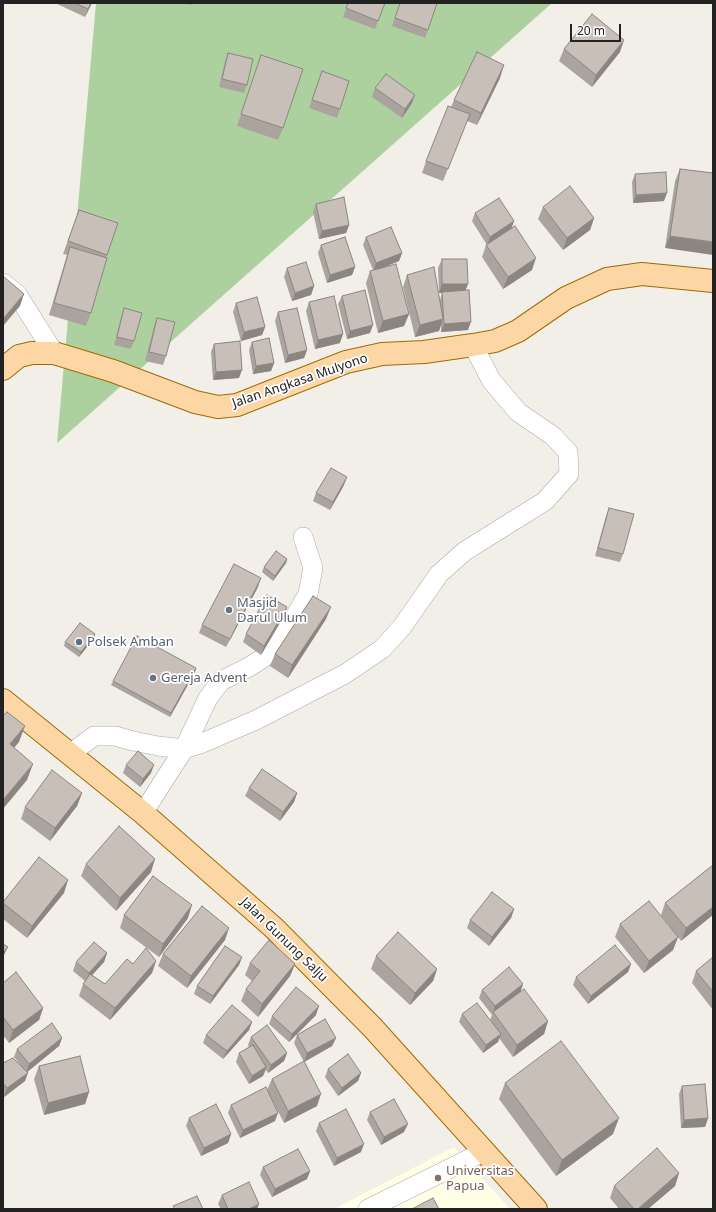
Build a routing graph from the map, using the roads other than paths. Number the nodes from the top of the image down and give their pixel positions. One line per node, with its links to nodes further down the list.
1 (713, 281): 3 (main road, Jalan Angkasa Mulyono)
2 (3, 283): 4 (street)
3 (473, 346): 4 (main road, Jalan Angkasa Mulyono); 8 (street)
4 (54, 353): 5 (main road, Jalan Angkasa Mulyono)
5 (3, 369)
6 (303, 538): 8 (street)
7 (3, 700): 9 (main road, Jalan Gunung Salju)
8 (184, 749): 9 (street); 10 (street)
9 (70, 754): 10 (main road, Jalan Gunung Salju)
10 (143, 813): 11 (main road, Jalan Gunung Salju)
11 (485, 1151): 12 (street); 13 (main road, Jalan Gunung Salju)
12 (368, 1209)
13 (536, 1209)

